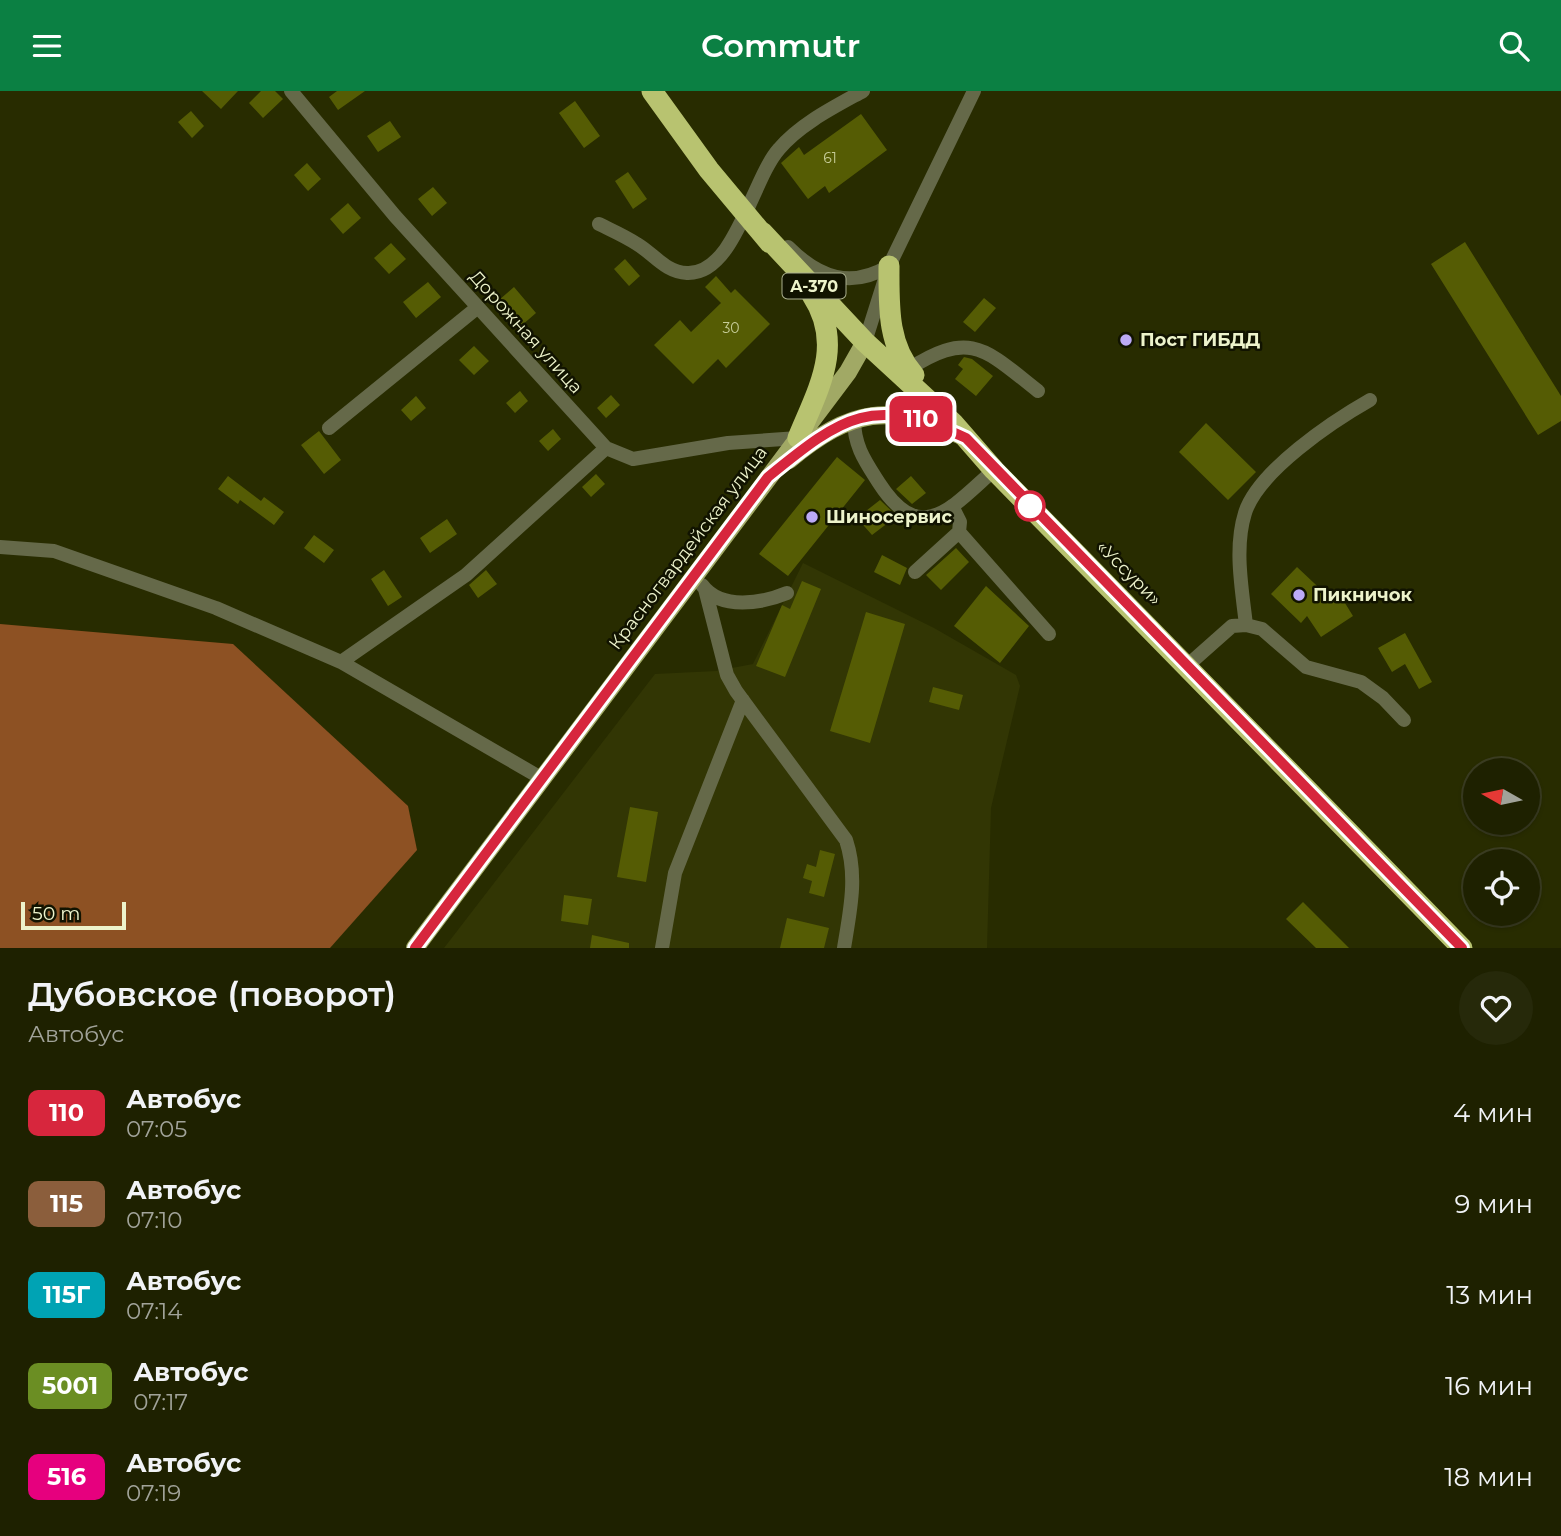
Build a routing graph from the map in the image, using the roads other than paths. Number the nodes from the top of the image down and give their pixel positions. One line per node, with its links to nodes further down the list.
1 (291, 91): 10 (street, Дорожная улица)
2 (863, 91): 5 (street)
3 (974, 91): 9 (street)
4 (654, 92): 6 (highway, А-370)
5 (835, 98): 6 (street)
6 (746, 212): 7 (street); 8 (highway, А-370); 9 (street)
7 (599, 224)
8 (762, 232): 11 (highway, «Уссури» / А-370); 18 (highway)
9 (889, 266): 11 (street); 12 (highway)
10 (478, 307): 16 (street); 19 (street, Дорожная улица)
11 (865, 342): 17 (highway, «Уссури» / А-370); 18 (main road, Красногвардейская улица)
12 (909, 369): 13 (street); 17 (highway)
13 (1038, 391)
14 (1370, 400): 29 (street)
15 (854, 419): 17 (main road); 21 (main road); 22 (street)
16 (328, 428)
17 (960, 430): 20 (highway, «Уссури» / А-370)
18 (798, 438): 19 (street); 21 (main road, Красногвардейская улица)
19 (606, 448): 31 (street)
20 (995, 470): 22 (street); 32 (highway, «Уссури» / А-370)
21 (768, 477): 25 (main road, Красногвардейская улица)
22 (953, 506): 23 (street)
23 (959, 532): 26 (street); 30 (street)
24 (0, 547): 31 (street)
25 (695, 572): 27 (street); 35 (main road, Красногвардейская улица)
26 (915, 572)
27 (705, 589): 28 (street); 33 (street)
28 (788, 593)
29 (1246, 625): 32 (street); 34 (street)
30 (1049, 634)
31 (341, 662): 35 (street)
32 (1188, 665): 39 (highway, «Уссури» / А-370)
33 (743, 700): 37 (street); 38 (street)
34 (1404, 720)
35 (541, 778): 36 (main road, Красногвардейская улица)
36 (415, 948)
37 (662, 948)
38 (844, 948)
39 (1462, 948)

